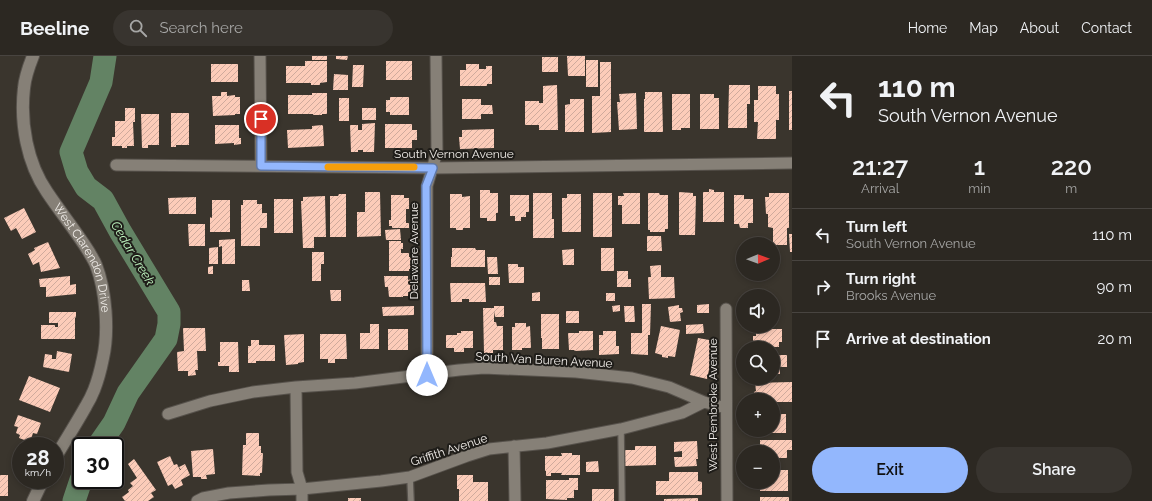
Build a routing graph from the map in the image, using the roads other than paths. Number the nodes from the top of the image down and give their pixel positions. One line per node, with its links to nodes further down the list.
1 (34, 56): 15 (street, West Clarendon Drive)
2 (260, 56): 6 (street)
3 (436, 56): 7 (street, Delaware Avenue)
4 (792, 163): 7 (street, South Vernon Avenue)
5 (116, 165): 6 (street, South Vernon Avenue)
6 (261, 166): 7 (street, South Vernon Avenue)
7 (433, 168): 9 (street, Delaware Avenue)
8 (726, 309): 12 (street, West Pembroke Avenue)
9 (427, 375): 10 (street, South Van Buren Avenue); 11 (street, South Van Buren Avenue)
10 (296, 387): 13 (street, South Van Buren Avenue); 19 (street)
11 (704, 402): 12 (street, South Van Buren Avenue); 14 (street, Griffith Avenue)
12 (726, 408): 26 (street, West Pembroke Avenue)
13 (168, 414)
14 (621, 429): 16 (street, Griffith Avenue); 25 (lane)
15 (64, 443)
16 (514, 446): 17 (street, Griffith Avenue); 24 (street)
17 (410, 477): 19 (street, Griffith Avenue); 23 (lane)
18 (39, 489): 20 (street)
19 (302, 489): 21 (street, Griffith Avenue); 22 (street)
20 (33, 501)
21 (197, 501)
22 (302, 501)
23 (411, 501)
24 (515, 501)
25 (622, 501)
26 (727, 501)

